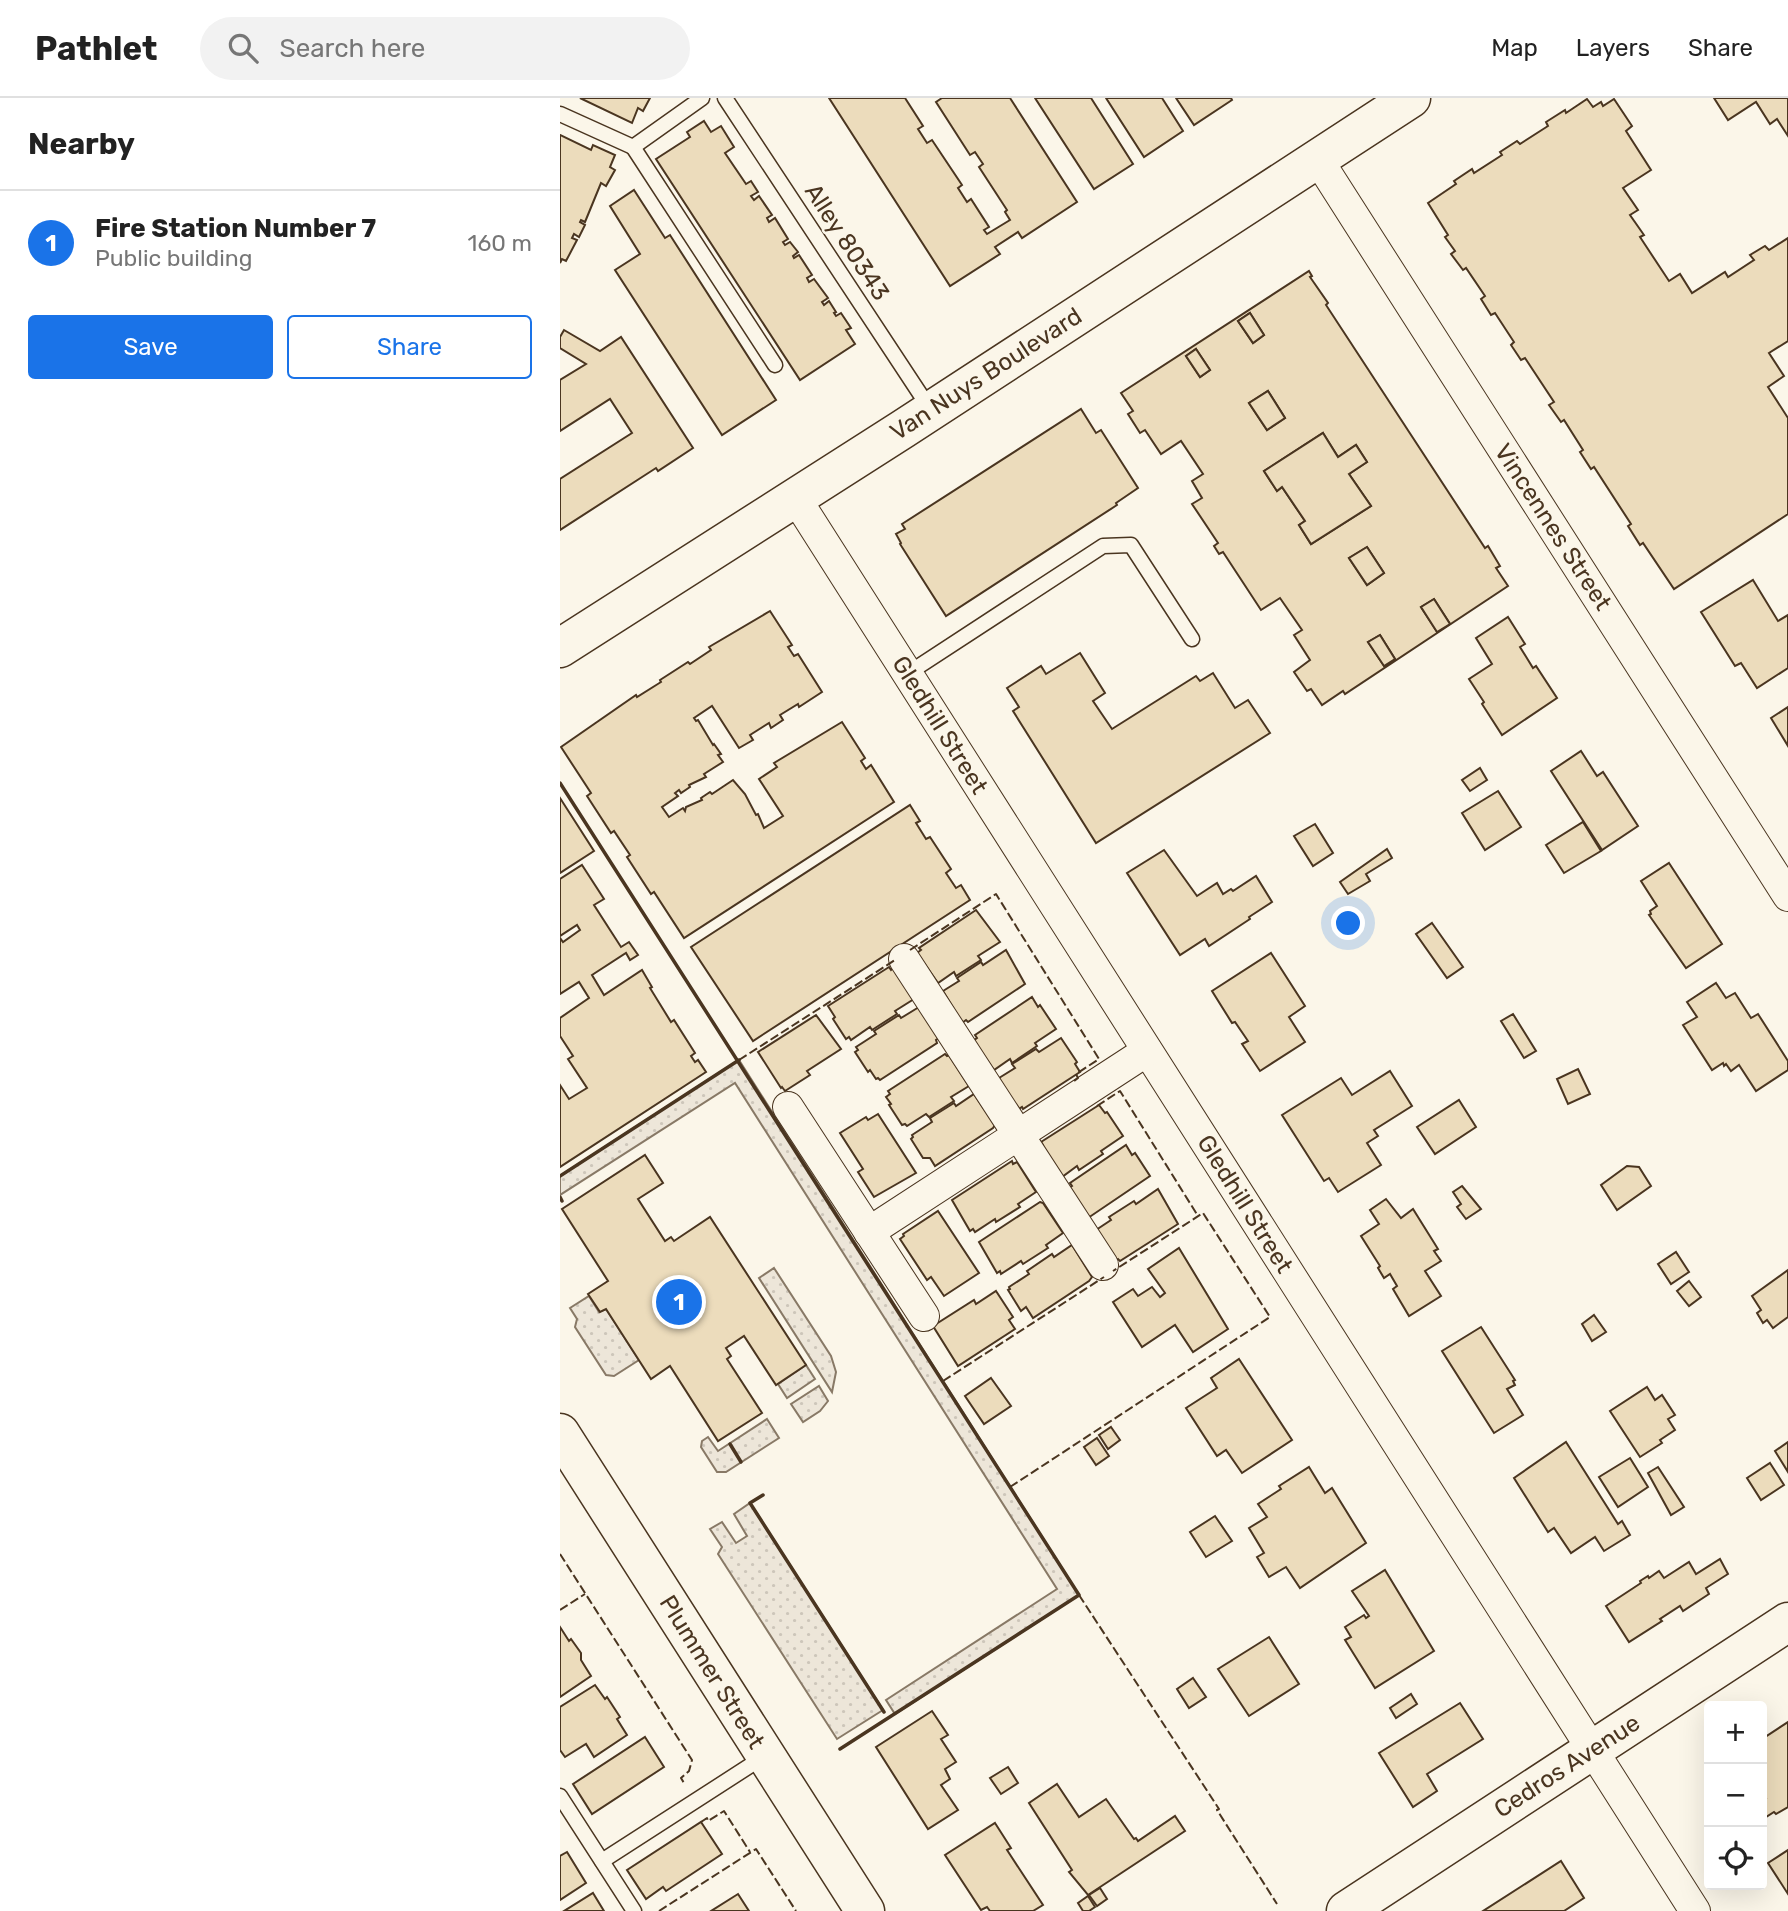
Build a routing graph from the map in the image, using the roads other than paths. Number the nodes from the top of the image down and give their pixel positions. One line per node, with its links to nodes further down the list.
1 (702, 98): 5 (lane)
2 (725, 98): 8 (lane, Alley 80343)
3 (1411, 98): 6 (main road, Van Nuys Boulevard)
4 (560, 114): 5 (lane)
5 (633, 147): 7 (lane)
6 (1317, 158): 8 (main road, Van Nuys Boulevard); 13 (street, Vincennes Street)
7 (775, 365)
8 (931, 410): 9 (main road, Van Nuys Boulevard)
9 (795, 497): 11 (main road, Van Nuys Boulevard); 12 (street, Gledhill Street)
10 (1192, 639): 12 (lane)
11 (560, 648)
12 (908, 674): 15 (street, Gledhill Street)
13 (1788, 896)
14 (904, 959): 17 (street)
15 (1147, 1051): 17 (street); 23 (street, Gledhill Street)
16 (788, 1107): 18 (street)
17 (1018, 1135): 18 (street); 19 (street)
18 (869, 1231): 20 (street)
19 (1103, 1265)
20 (923, 1315)
21 (560, 1433): 24 (main road, Plummer Street)
22 (1788, 1622): 23 (main road, Cedros Avenue)
23 (1592, 1749): 29 (main road, Cedros Avenue); 30 (street, Gledhill Street)
24 (766, 1755): 26 (lane); 28 (main road, Plummer Street)
25 (560, 1796): 26 (lane)
26 (602, 1861): 27 (lane)
27 (634, 1911)
28 (865, 1911)
29 (1346, 1911)
30 (1695, 1911)

